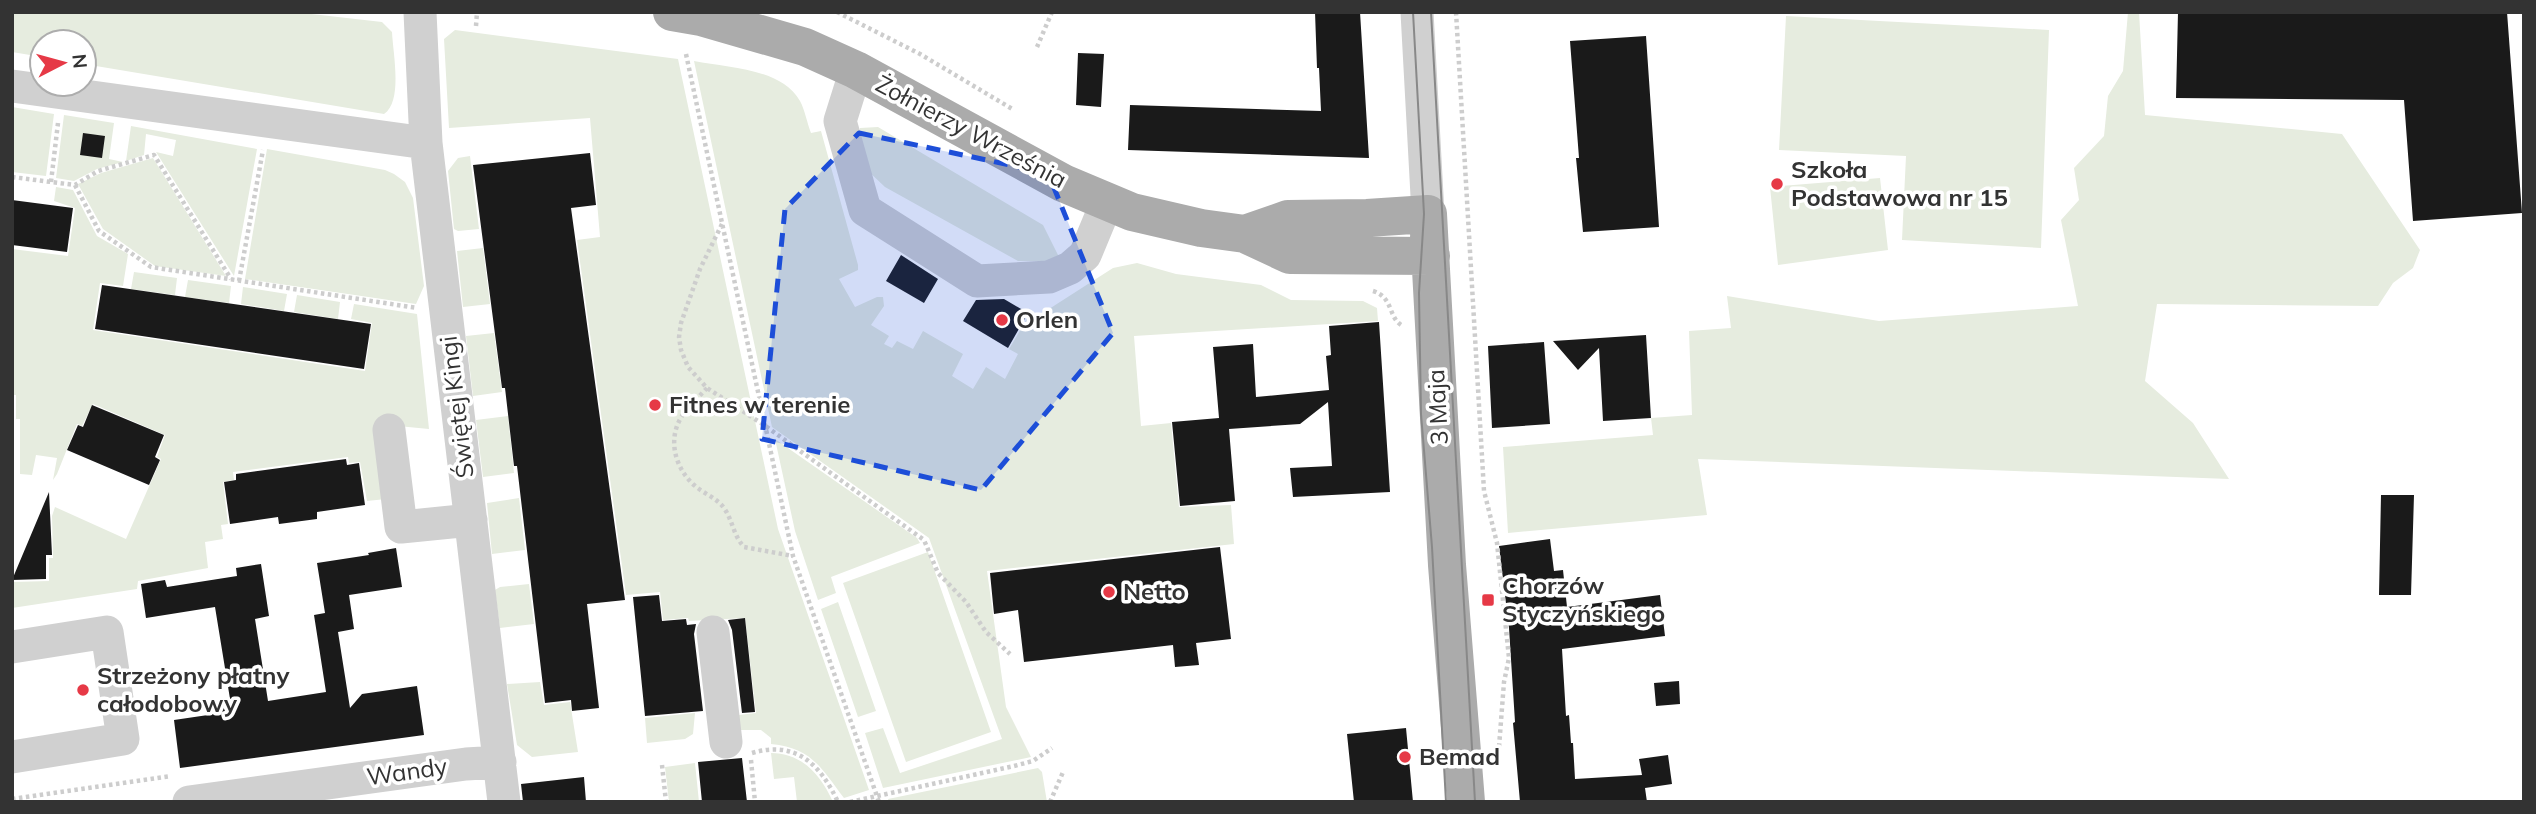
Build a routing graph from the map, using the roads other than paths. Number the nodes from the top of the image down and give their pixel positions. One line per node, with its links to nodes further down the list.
1 (420, 12): 6 (street, Świętej Kingi)
2 (1417, 12): 8 (street, 3 Maja)
3 (692, 14): 4 (main road, Żołnierzy Września)
4 (856, 70): 7 (main road, Żołnierzy Września); 7 (street)
5 (12, 86): 6 (street)
6 (426, 143): 12 (street, Świętej Kingi)
7 (1107, 202): 9 (main road, Żołnierzy Września)
8 (1428, 214): 9 (main road, Żołnierzy Września); 10 (main road, 3 Maja)
9 (1245, 234): 10 (main road, Żołnierzy Września)
10 (1431, 256): 20 (main road, 3 Maja)
11 (389, 430): 12 (street)
12 (471, 520): 17 (street, Świętej Kingi)
13 (713, 632): 15 (street)
14 (12, 647): 16 (street)
15 (726, 742)
16 (12, 757)
17 (500, 762): 18 (street, Wandy); 19 (street, Świętej Kingi)
18 (189, 802)
19 (504, 802)
20 (1466, 802)

